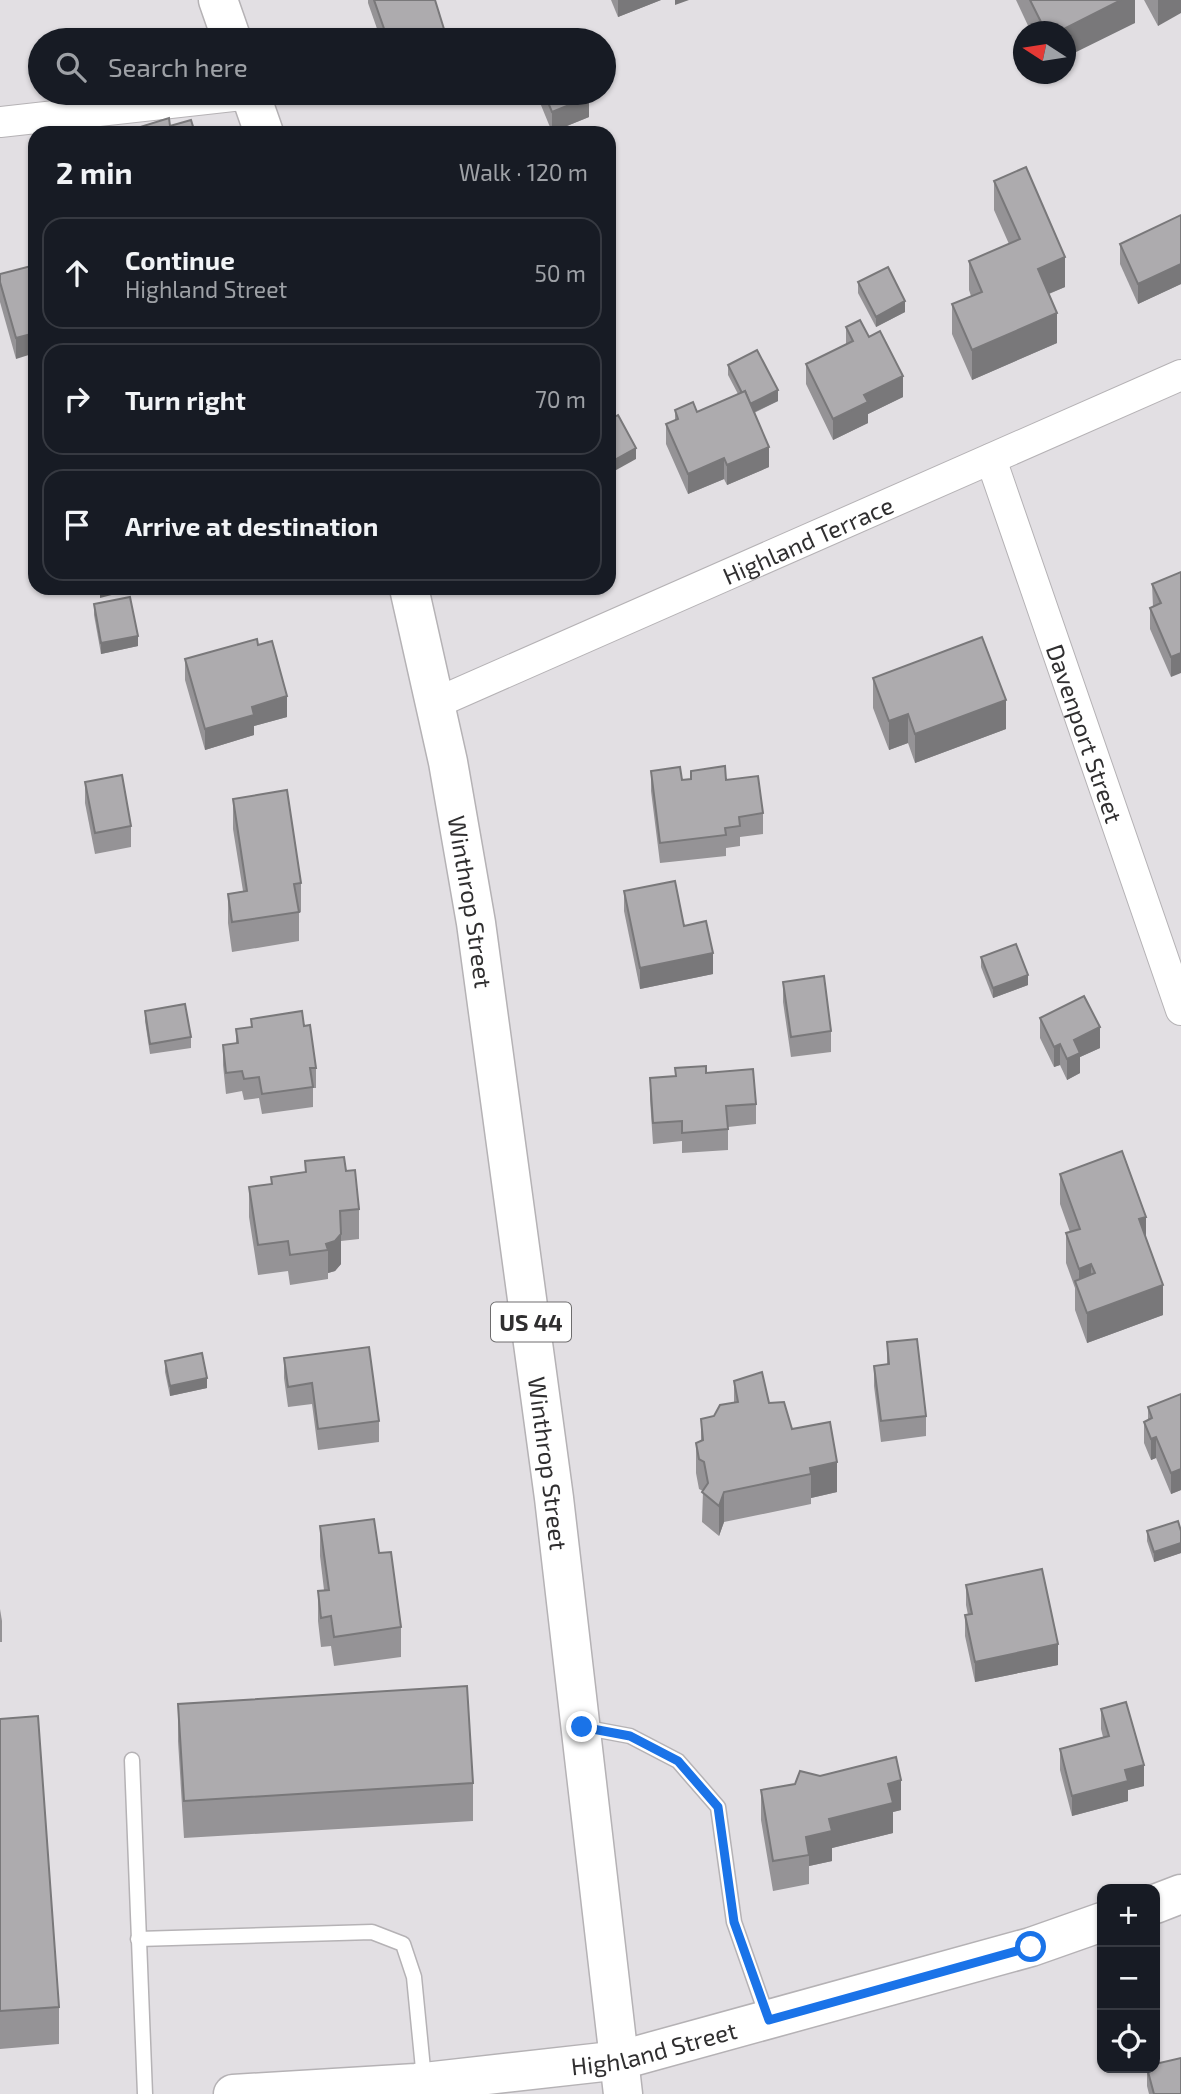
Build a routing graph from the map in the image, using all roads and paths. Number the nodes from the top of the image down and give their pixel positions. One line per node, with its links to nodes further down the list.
1 (218, 0): 2 (main road)
2 (228, 28)
3 (147, 105): 5 (street)
4 (255, 105): 6 (main road)
5 (0, 122)
6 (262, 126)
7 (1181, 375): 8 (street, Highland Terrace)
8 (991, 459): 10 (street, Highland Terrace); 11 (street, Davenport Street)
9 (412, 595): 10 (main road, Winthrop Street / US 44)
10 (436, 703): 12 (main road, Winthrop Street / US 44)
11 (1181, 1010)
12 (582, 1727): 18 (lane); 19 (main road, Winthrop Street / US 44)
13 (132, 1760): 17 (lane)
14 (1181, 1894): 15 (main road)
15 (1160, 1902)
16 (1097, 1924): 18 (main road, Highland Street)
17 (138, 1939): 20 (lane); 21 (lane)
18 (769, 2020): 19 (main road, Highland Street)
19 (622, 2077): 20 (main road, Highland Street)
20 (424, 2082): 22 (main road, Highland Street)
21 (145, 2094)
22 (233, 2094)

